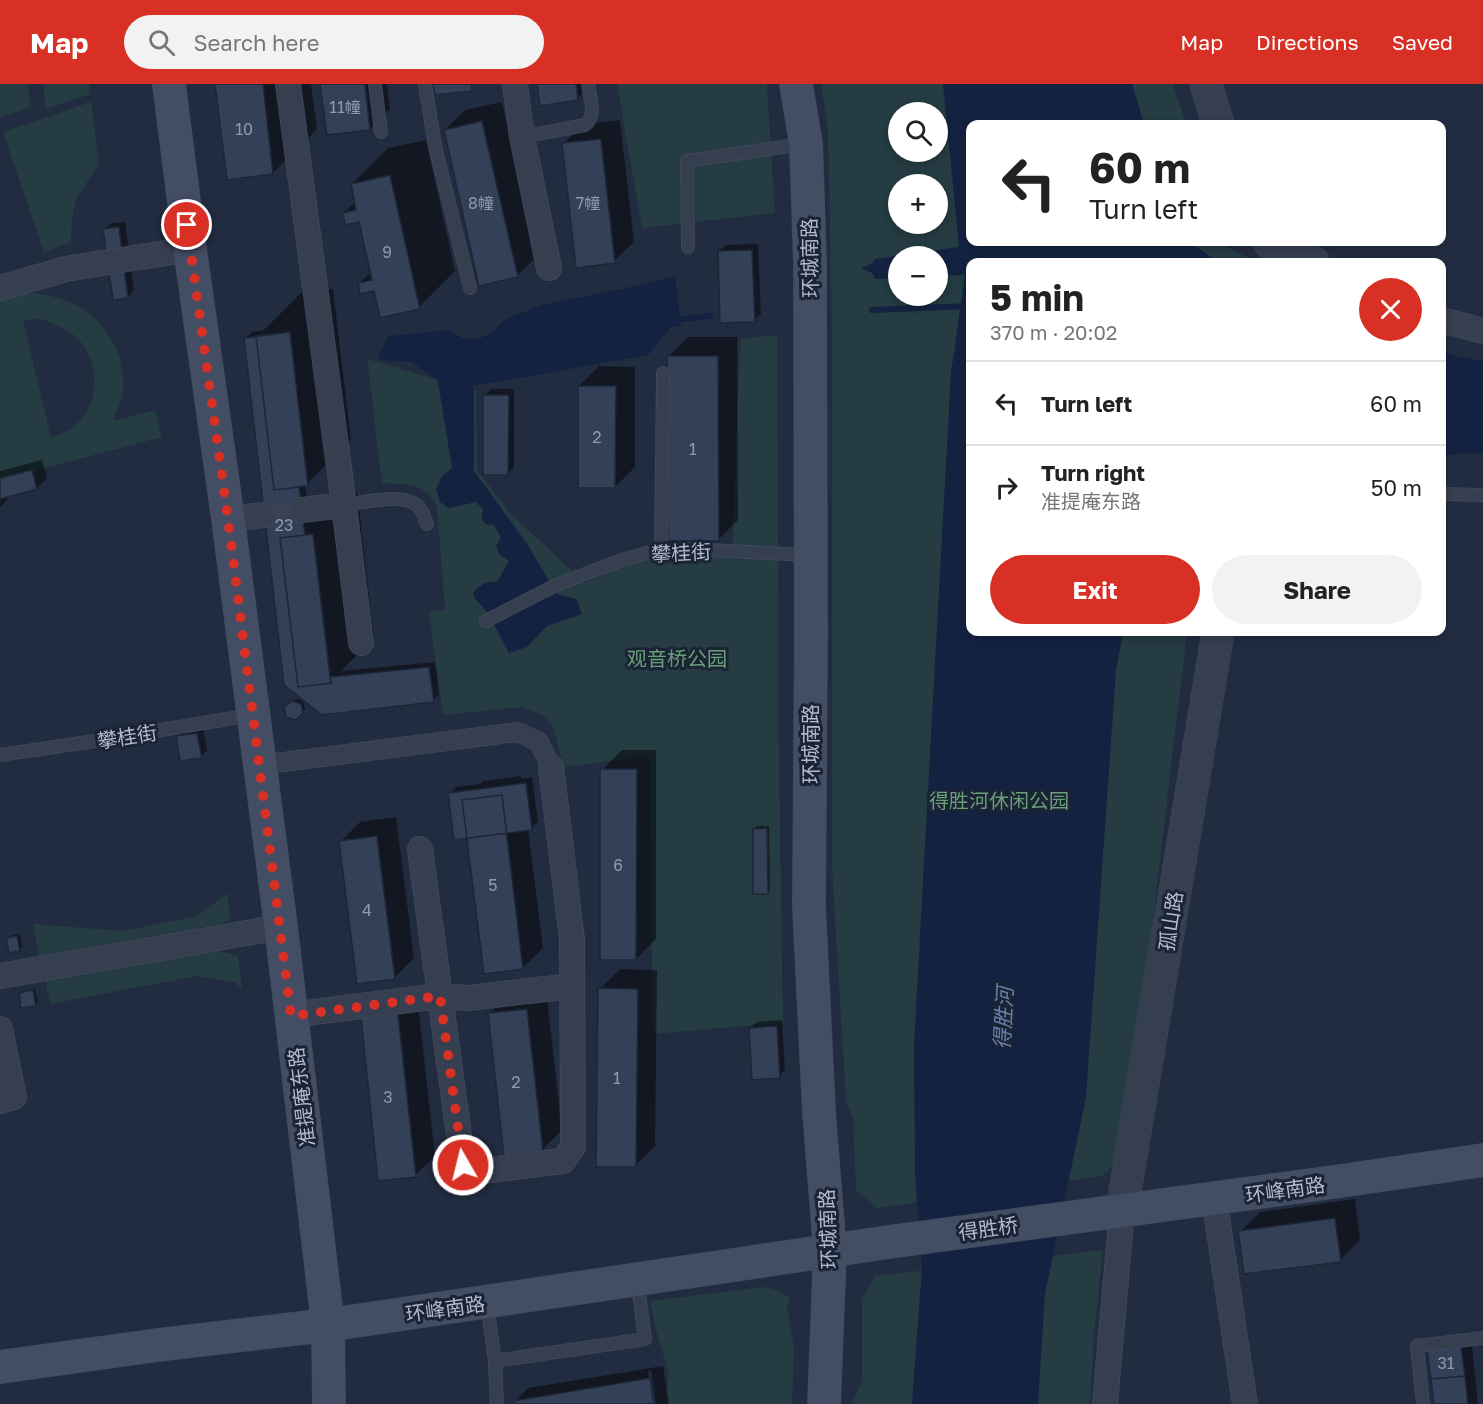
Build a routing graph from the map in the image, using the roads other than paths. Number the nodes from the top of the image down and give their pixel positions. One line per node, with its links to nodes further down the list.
1 (169, 84): 15 (main road, 准提庵东路)
2 (288, 84): 25 (street)
3 (375, 84): 10 (lane)
4 (426, 84): 19 (lane)
5 (515, 84): 11 (street)
6 (588, 84): 11 (lane)
7 (796, 84): 12 (main road, 环城南路)
8 (1206, 84): 9 (street)
9 (1217, 120)
10 (381, 132)
11 (522, 137): 17 (street)
12 (806, 144): 14 (lane); 31 (main road, 环城南路)
13 (1274, 246): 16 (street)
14 (688, 247)
15 (190, 249): 18 (street); 28 (main road, 准提庵东路)
16 (1301, 258)
17 (549, 268)
18 (0, 288)
19 (470, 288)
20 (1446, 321): 21 (street)
21 (1483, 332)
22 (663, 373): 30 (lane)
23 (1446, 494): 24 (lane)
24 (1483, 495)
25 (344, 505): 26 (street); 29 (lane); 34 (street)
26 (302, 510)
27 (264, 515): 28 (street)
28 (228, 519): 35 (main road, 准提庵东路)
29 (427, 524)
30 (661, 552): 31 (lane, 攀桂街); 32 (lane, 攀桂街)
31 (811, 555): 52 (main road, 环城南路)
32 (486, 621)
33 (1217, 636): 49 (street, 孤山路)
34 (361, 643)
35 (253, 715): 36 (lane, 攀桂街); 37 (main road, 准提庵东路)
36 (0, 755)
37 (260, 765): 38 (street); 40 (main road, 准提庵东路)
38 (551, 767): 42 (street)
39 (420, 849): 43 (street)
40 (281, 927): 41 (street); 44 (main road, 准提庵东路)
41 (0, 976)
42 (572, 986): 43 (street); 43 (street)
43 (440, 996): 44 (street)
44 (291, 1016): 55 (main road, 准提庵东路)
45 (0, 1029): 46 (street)
46 (0, 1101)
47 (1483, 1160): 48 (main road, 环峰南路)
48 (1214, 1198): 49 (main road, 环峰南路); 63 (street)
49 (1122, 1210): 50 (main road, 环峰南路); 62 (street)
50 (1086, 1215): 51 (main road, 得胜桥)
51 (889, 1242): 52 (main road, 环峰南路)
52 (830, 1251): 53 (main road, 环峰南路); 61 (main road, 环城南路)
53 (637, 1279): 54 (main road, 环峰南路); 57 (lane)
54 (486, 1302): 55 (main road, 环峰南路); 57 (lane)
55 (328, 1325): 58 (main road, 环峰南路); 59 (main road, 准提庵东路)
56 (1483, 1338): 64 (lane)
57 (495, 1361): 60 (lane)
58 (0, 1367)
59 (329, 1404)
60 (497, 1404)
61 (824, 1404)
62 (1105, 1404)
63 (1245, 1404)
64 (1423, 1404)

